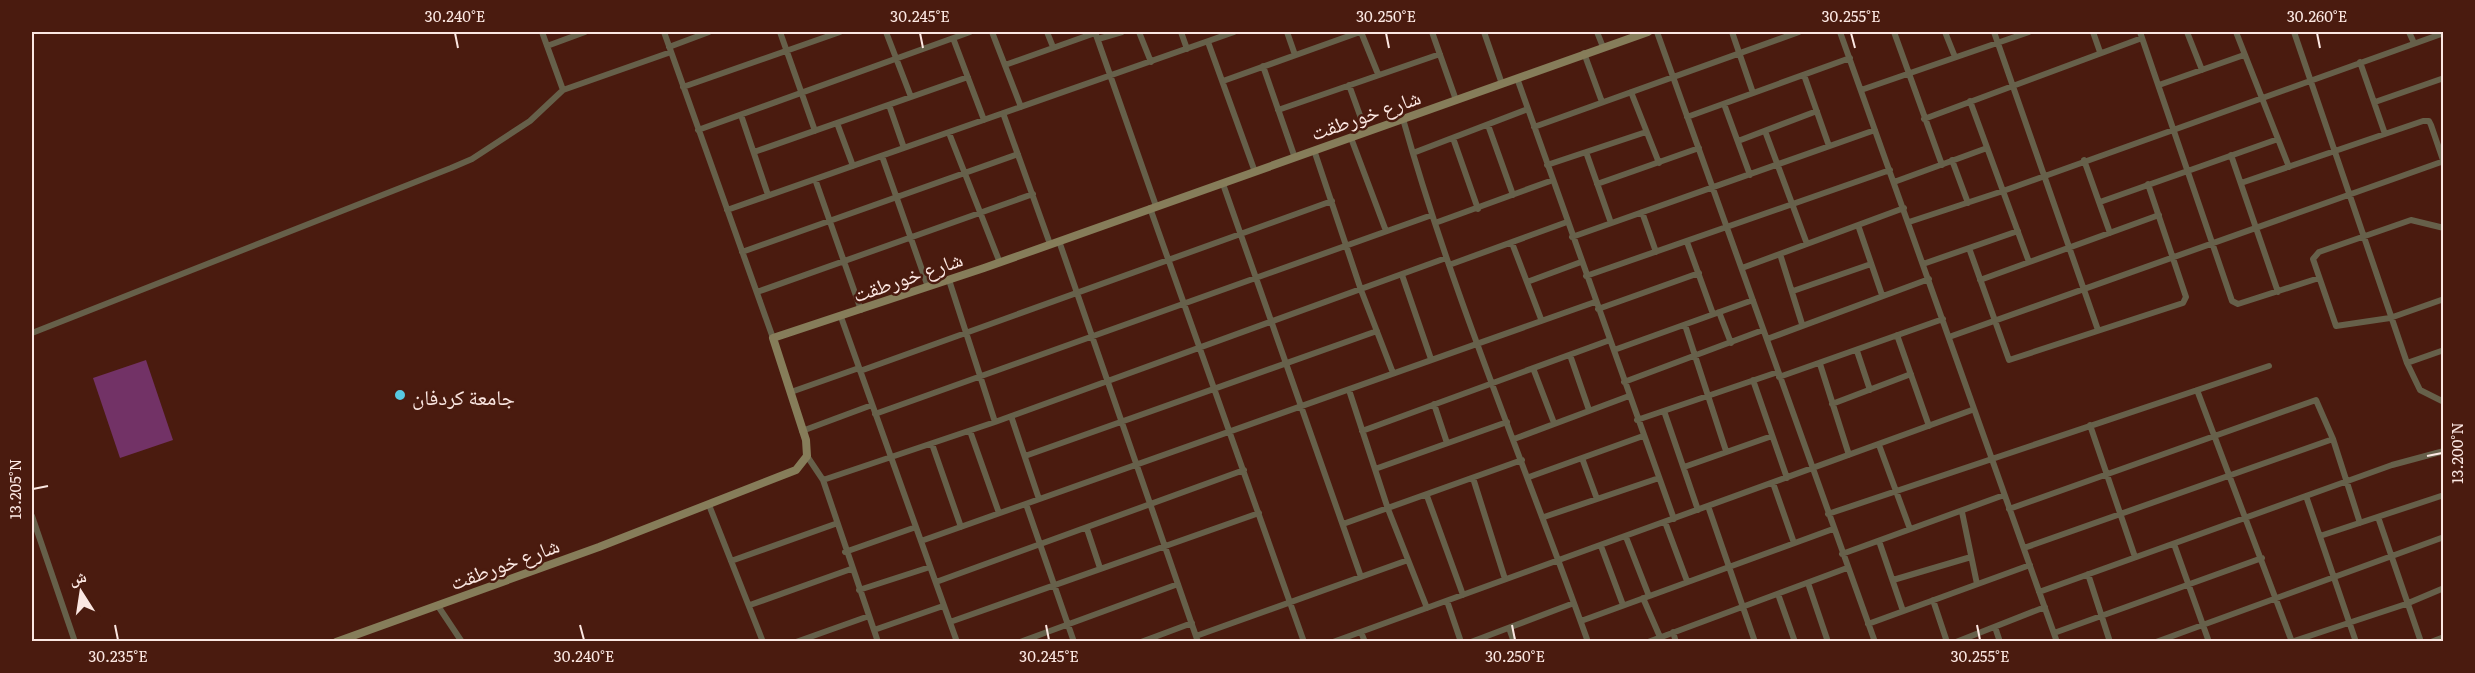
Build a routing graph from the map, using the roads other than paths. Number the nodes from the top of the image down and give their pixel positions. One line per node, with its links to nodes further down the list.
1 (542, 32): 41 (street)
2 (585, 32): 41 (street)
3 (664, 32): 44 (street)
4 (709, 32): 44 (street)
5 (780, 32): 46 (street)
6 (840, 32): 46 (street)
7 (886, 32): 53 (street)
8 (970, 32): 37 (street)
9 (992, 32): 58 (street)
10 (1047, 32): 42 (street)
11 (1122, 32): 36 (street)
12 (1139, 32): 56 (street)
13 (1181, 32): 45 (street)
14 (1234, 32): 38 (street)
15 (1287, 32): 51 (street)
16 (1361, 32): 51 (street); 61 (street)
17 (1432, 32): 50 (street)
18 (1484, 32): 71 (street)
19 (1597, 32): 43 (street)
20 (1648, 32): 43 (street, شارع خورطقت)
21 (1657, 32): 65 (street)
22 (1732, 32): 47 (street)
23 (1799, 32): 47 (street)
24 (1840, 32): 55 (street)
25 (1894, 32): 62 (street)
26 (1945, 32): 54 (street)
27 (1994, 32): 39 (street)
28 (2029, 32): 39 (street)
29 (2093, 32): 48 (street)
30 (2187, 32): 60 (street)
31 (2236, 32): 52 (street)
32 (2294, 32): 69 (street)
33 (2409, 32): 40 (street)
34 (2444, 33): 40 (street)
35 (2141, 34): 48 (street); 74 (street)
36 (1096, 35): 42 (street); 64 (street)
37 (953, 38): 53 (street); 66 (street)
38 (1208, 42): 45 (street); 70 (street)
39 (1998, 43): 54 (street); 73 (street)
40 (2414, 43): 57 (street)
41 (547, 46): 76 (street)
42 (1053, 47): 58 (street)
43 (1603, 47): 49 (street, شارع خورطقت)
44 (670, 49): 75 (street); 76 (street)
45 (1187, 49): 56 (street)
46 (787, 50): 75 (street); 79 (street)
47 (1739, 52): 65 (street); 80 (street)
48 (2100, 52): 73 (street)
49 (1584, 53): 67 (street, شارع خورطقت); 84 (street)
50 (1440, 54): 61 (street); 83 (street)
51 (1295, 55): 59 (street)
52 (2244, 55): 60 (street); 82 (street)
53 (897, 57): 79 (street); 81 (street)
54 (1955, 57): 62 (street)
55 (1850, 58): 63 (street); 77 (street)
56 (1151, 62): 64 (street)
57 (2360, 62): 69 (street); 86 (street)
58 (1005, 65): 89 (street)
59 (1263, 66): 70 (street); 91 (street)
60 (2202, 70): 74 (street)
61 (1378, 74): 72 (street)
62 (1908, 74): 77 (street); 97 (street)
63 (1804, 75): 80 (street); 92 (street)
64 (1110, 77): 89 (street); 161 (street)
65 (1673, 77): 78 (street); 95 (street)
66 (968, 78): 81 (street); 98 (street)
67 (1516, 78): 71 (street, شارع خورطقت); 90 (street)
68 (2444, 78): 86 (street)
69 (2310, 80): 82 (street); 120 (street)
70 (1223, 81): 139 (street)
71 (1502, 84): 83 (street, شارع خورطقت)
72 (1349, 85): 91 (street); 107 (street)
73 (2012, 85): 85 (street); 142 (street)
74 (2159, 85): 102 (street)
75 (683, 87): 103 (street)
76 (563, 90): 241 (street)
77 (1861, 90): 104 (street)
78 (1631, 92): 84 (street); 108 (street)
79 (801, 93): 94 (street); 105 (street)
80 (1753, 93): 87 (street)
81 (911, 97): 88 (street)
82 (2261, 97): 102 (street); 113 (street)
83 (1456, 100): 96 (street, شارع خورطقت)
84 (1602, 102): 101 (street)
85 (1970, 102): 97 (street); 118 (street)
86 (2375, 102): 110 (street)
87 (1724, 104): 95 (street); 114 (street)
88 (889, 105): 99 (street); 116 (street)
89 (1021, 107): 93 (street)
90 (1528, 109): 100 (street); 101 (street)
91 (1278, 110): 127 (street)
92 (1816, 111): 106 (street); 115 (street)
93 (1003, 113): 98 (street); 124 (street)
94 (741, 115): 103 (street); 121 (street)
95 (1687, 117): 117 (street)
96 (1403, 119): 107 (street, شارع خورطقت); 123 (street)
97 (1924, 119): 134 (street)
98 (984, 120): 109 (street)
99 (837, 123): 105 (street); 135 (street)
100 (1488, 125): 112 (street); 155 (street)
101 (1534, 127): 132 (street)
102 (2174, 128): 129 (street); 137 (street)
103 (699, 130): 164 (street)
104 (1875, 130): 115 (street); 138 (street)
105 (815, 131): 121 (street)
106 (1765, 131): 114 (street); 133 (street)
107 (1366, 132): 111 (street, شارع خورطقت)
108 (1646, 132): 122 (street); 131 (street)
109 (950, 133): 116 (street); 140 (street)
110 (2385, 134): 120 (street); 130 (street)
111 (1351, 138): 119 (street, شارع خورطقت); 178 (street)
112 (1453, 138): 123 (street); 163 (street)
113 (2278, 139): 125 (street); 136 (street)
114 (1738, 141): 141 (street)
115 (1829, 146): 133 (street)
116 (903, 148): 126 (street)
117 (1698, 148): 131 (street); 150 (street)
118 (1987, 148): 128 (street); 151 (street)
119 (1314, 150): 127 (street, شارع خورطقت); 157 (street)
120 (2335, 151): 136 (street); 153 (street)
121 (754, 152): 154 (street)
122 (1586, 152): 132 (street); 148 (street)
123 (1413, 153): 167 (street)
124 (1018, 154): 140 (street); 152 (street)
125 (2231, 155): 137 (street); 146 (street)
126 (882, 156): 135 (street); 156 (street)
127 (1295, 158): 139 (street, شارع خورطقت)
128 (1952, 160): 134 (street); 159 (street)
129 (2084, 160): 142 (street); 158 (street)
130 (2443, 162): 153 (street)
131 (1659, 163): 148 (street)
132 (1547, 165): 144 (street)
133 (1778, 165): 141 (street); 160 (street)
134 (1942, 165): 145 (street)
135 (853, 166): 143 (street)
136 (2289, 167): 146 (street)
137 (2188, 169): 149 (street); 188 (street)
138 (1890, 170): 145 (street); 160 (street)
139 (1254, 172): 147 (street, شارع خورطقت)
140 (964, 173): 156 (street); 166 (street)
141 (1750, 175): 150 (street)
142 (2044, 176): 151 (street); 192 (street)
143 (815, 179): 154 (street); 169 (street)
144 (1553, 180): 155 (street); 170 (street)
145 (1894, 182): 162 (street)
146 (2241, 183): 176 (street)
147 (1223, 184): 161 (street, شارع خورطقت); 181 (street)
148 (1597, 184): 173 (street)
149 (2148, 184): 158 (street); 168 (street)
150 (1713, 188): 165 (street); 175 (street)
151 (2003, 191): 159 (street); 179 (street)
152 (1033, 194): 166 (street); 189 (street)
153 (2349, 194): 176 (street); 182 (street)
154 (768, 195): 164 (street)
155 (1513, 195): 163 (street)
156 (897, 197): 169 (street); 184 (street)
157 (1332, 201): 181 (street); 191 (street)
158 (2100, 202): 180 (street)
159 (1968, 203): 171 (street)
160 (1792, 205): 175 (street); 190 (street)
161 (1153, 207): 185 (street, شارع خورطقت); 198 (street)
162 (1904, 208): 171 (street); 174 (street)
163 (1478, 209): 172 (street)
164 (727, 210): 194 (street)
165 (1642, 212): 173 (street); 195 (street)
166 (979, 214): 184 (street); 200 (street)
167 (1432, 214): 172 (street); 178 (street)
168 (2158, 215): 180 (street); 197 (street)
169 (830, 221): 194 (street); 199 (street)
170 (1567, 222): 183 (street); 187 (street)
171 (1909, 222): 205 (street)
172 (1435, 223): 201 (street)
173 (1611, 223): 183 (street)
174 (1858, 225): 190 (street); 204 (street)
175 (1727, 228): 186 (street); 206 (street)
176 (2256, 228): 188 (street); 221 (street)
177 (2444, 228): 182 (street)
178 (1386, 231): 191 (street)
179 (2018, 231): 193 (street); 203 (street)
180 (2110, 233): 192 (street)
181 (1242, 234): 198 (street); 210 (street)
182 (2363, 236): 211 (street); 231 (street)
183 (1572, 237): 202 (street)
184 (911, 239): 199 (street); 216 (street)
185 (1059, 241): 189 (street, شارع خورطقت); 222 (street)
186 (1687, 242): 195 (street); 207 (street)
187 (1512, 243): 201 (street); 215 (street)
188 (2214, 243): 197 (street); 221 (street)
189 (1050, 244): 200 (street, شارع خورطقت)
190 (1807, 244): 196 (street)
191 (1345, 246): 210 (street); 217 (street)
192 (2070, 247): 203 (street); 218 (street)
193 (1969, 248): 205 (street); 214 (street)
194 (742, 252): 220 (street)
195 (1656, 252): 209 (street)
196 (1780, 255): 206 (street); 219 (street)
197 (2173, 258): 218 (street); 239 (street)
198 (1168, 261): 222 (street); 226 (street)
199 (845, 262): 220 (street); 228 (street)
200 (1000, 262): 213 (street, شارع خورطقت)
201 (1448, 262): 208 (street); 250 (street)
202 (1581, 262): 209 (street); 215 (street)
203 (2029, 262): 214 (street)
204 (1871, 264): 219 (street); 223 (street)
205 (1923, 264): 212 (street)
206 (1742, 268): 225 (street)
207 (1699, 273): 227 (street); 229 (street)
208 (1402, 275): 217 (street); 257 (street)
209 (1586, 276): 227 (street)
210 (1256, 277): 226 (street); 235 (street)
211 (2319, 278): 221 (street); 231 (street)
212 (1929, 279): 223 (street); 233 (street)
213 (949, 280): 216 (street, شارع خورطقت); 242 (street)
214 (1980, 280): 234 (street)
215 (1527, 282): 232 (street)
216 (928, 287): 228 (street, شارع خورطقت)
217 (1361, 290): 235 (street); 240 (street)
218 (2085, 290): 234 (street); 239 (street)
219 (1793, 291): 236 (street)
220 (757, 292): 246 (street)
221 (2278, 292)
222 (1078, 294): 242 (street); 244 (street)
223 (1882, 295): 236 (street)
224 (2444, 299): 231 (street)
225 (1753, 300): 229 (street); 238 (street)
226 (1183, 305): 244 (street); 251 (street)
227 (1597, 305): 232 (street); 248 (street)
228 (861, 310): 230 (street, شارع خورطقت)
229 (1716, 313): 237 (street); 249 (street)
230 (841, 316): 246 (street, شارع خورطقت); 263 (street)
231 (2390, 318): 259 (street)
232 (1542, 319): 250 (street)
233 (1943, 320): 243 (street); 245 (street)
234 (1995, 322): 239 (street); 245 (street)
235 (1271, 323): 251 (street); 258 (street)
236 (1802, 324): 247 (street)
237 (1685, 325): 252 (street); 256 (street)
238 (1763, 330): 247 (street); 249 (street)
239 (2098, 330)
240 (1377, 331): 258 (street); 264 (street)
241 (32, 333)
242 (966, 334): 263 (street); 267 (street)
243 (1897, 335): 254 (street); 265 (street)
244 (1093, 337): 267 (street); 268 (street)
245 (1949, 337): 285 (street)
246 (773, 339): 276 (street)
247 (1767, 339): 266 (street)
248 (1610, 340): 252 (street); 255 (street)
249 (1731, 343): 256 (street)
250 (1476, 344): 257 (street); 271 (street)
251 (1200, 348): 268 (street); 272 (street)
252 (1614, 350): 270 (street)
253 (2444, 350): 259 (street)
254 (1857, 351): 260 (street); 274 (street)
255 (1570, 355): 262 (street); 284 (street)
256 (1696, 356): 270 (street); 278 (street)
257 (1431, 359): 264 (street)
258 (1285, 362): 272 (street); 283 (street)
259 (2407, 363): 279 (street)
260 (1820, 364): 266 (street); 281 (street)
261 (2269, 366): 275 (street)
262 (1533, 368): 271 (street); 293 (street)
263 (860, 369): 276 (street); 282 (street)
264 (1393, 373): 273 (street)
265 (1911, 374): 274 (street); 295 (street)
266 (1778, 375): 269 (street); 320 (street)
267 (980, 377): 287 (street); 290 (street)
268 (1108, 379): 288 (street); 291 (street)
269 (1753, 380): 278 (street); 302 (street)
270 (1624, 382): 277 (street)
271 (1491, 384): 280 (street); 292 (street)
272 (1215, 389): 291 (street); 299 (street)
273 (1349, 390): 283 (street); 298 (street)
274 (1870, 390): 281 (street)
275 (2197, 390): 294 (street); 300 (street)
276 (791, 392): 296 (street)
277 (1629, 396): 284 (street); 289 (street)
278 (1708, 396): 286 (street); 308 (street)
279 (2444, 402)
280 (1434, 404): 298 (street); 305 (street)
281 (1832, 404): 310 (street)
282 (872, 405): 287 (street); 296 (street)
283 (1300, 408): 299 (street); 358 (street)
284 (1589, 410): 293 (street)
285 (1972, 410): 295 (street); 315 (street)
286 (1664, 411): 289 (street); 318 (street)
287 (875, 414): 314 (street)
288 (1011, 416): 290 (street); 312 (street)
289 (1637, 420): 301 (street)
290 (995, 422): 297 (street)
291 (1122, 422): 312 (street); 317 (street)
292 (1507, 422): 303 (street); 305 (street)
293 (1554, 423): 303 (street)
294 (2090, 425): 315 (street); 322 (street)
295 (1929, 426): 307 (street)
296 (802, 431): 311 (street)
297 (970, 431): 306 (street); 346 (street)
298 (1362, 431): 319 (street)
299 (1230, 432): 317 (street); 321 (street)
300 (2214, 435): 304 (street); 322 (street); 323 (street)
301 (1643, 436): 313 (street); 327 (street)
302 (1772, 436): 308 (street); 325 (street)
303 (1514, 439): 316 (street)
304 (2332, 439): 323 (street); 329 (street)
305 (1447, 443): 319 (street)
306 (932, 444): 314 (street); 360 (street)
307 (1879, 444): 310 (street); 331 (street)
308 (1726, 451): 318 (street)
309 (2444, 451): 329 (street)
310 (1849, 455): 320 (street)
311 (807, 456): 328 (street); 339 (street, شارع خورطقت)
312 (1025, 456): 336 (street)
313 (1582, 458): 324 (street); 337 (street)
314 (891, 459): 328 (street); 359 (street)
315 (1990, 459): 331 (street); 332 (street)
316 (1522, 460): 324 (street); 326 (street)
317 (1137, 464): 336 (street); 340 (street)
318 (1684, 467): 344 (street)
319 (1375, 469): 342 (street)
320 (1811, 469): 325 (street); 348 (street)
321 (1244, 470): 340 (street); 347 (street)
322 (2107, 474): 343 (street); 350 (street)
323 (2229, 475): 350 (street); 353 (street)
324 (1529, 477): 351 (street)
325 (1787, 477): 330 (street)
326 (1473, 478): 334 (street); 393 (street)
327 (1659, 478): 337 (street); 354 (street)
328 (823, 480): 357 (street)
329 (2347, 481): 335 (street); 356 (street)
330 (1773, 483): 341 (street); 369 (street)
331 (1895, 490): 348 (street); 363 (street)
332 (2004, 495): 343 (street); 345 (street)
333 (2444, 495): 352 (street)
334 (1427, 496): 342 (street); 406 (street)
335 (2306, 496): 353 (street); 364 (street)
336 (1040, 499): 338 (street)
337 (1597, 499): 351 (street)
338 (1026, 504): 346 (street); 371 (street)
339 (709, 505): 383 (street); 416 (street, شارع خورطقت)
340 (1151, 506): 362 (street); 372 (street)
341 (1708, 506): 344 (street); 386 (street)
342 (1388, 509): 358 (street); 381 (street)
343 (2009, 509): 374 (street)
344 (1698, 510): 354 (street)
345 (1962, 512): 363 (street); 377 (street)
346 (999, 513): 360 (street)
347 (1259, 513): 372 (street); 411 (street)
348 (1828, 514): 361 (street)
349 (32, 516): 443 (street)
350 (2121, 516): 374 (street); 378 (street)
351 (1544, 517): 382 (street)
352 (2378, 517): 356 (street); 379 (street)
353 (2245, 518): 370 (street); 380 (street)
354 (1674, 519): 355 (street)
355 (1665, 522): 365 (street); 395 (street)
356 (2360, 523): 364 (street)
357 (835, 524): 375 (street); 383 (street)
358 (1343, 524): 391 (street)
359 (916, 527): 368 (street); 375 (street)
360 (961, 527): 368 (street)
361 (1833, 528): 369 (street); 376 (street)
362 (1087, 529): 371 (street); 387 (street)
363 (1910, 530): 367 (street)
364 (2320, 536): 392 (street)
365 (1626, 537): 373 (street); 407 (street)
366 (2444, 537): 379 (street)
367 (1879, 541): 376 (street); 394 (street)
368 (921, 542): 385 (street)
369 (1794, 543): 386 (street)
370 (2174, 544): 378 (street); 401 (street)
371 (1041, 545): 396 (street); 398 (street)
372 (1165, 546): 387 (street); 399 (street)
373 (1601, 546): 382 (street); 415 (street)
374 (2024, 548): 384 (street)
375 (845, 552): 389 (street)
376 (1842, 554): 388 (street)
377 (1971, 556): 394 (street); 400 (street)
378 (2135, 557): 390 (street)
379 (2390, 557): 392 (street); 413 (street)
380 (2262, 558): 401 (street); 408 (street)
381 (1408, 560): 391 (street); 420 (street)
382 (1559, 560): 393 (street); 412 (street)
383 (731, 561): 414 (street)
384 (2030, 565): 400 (street); 404 (street)
385 (930, 567): 396 (street); 403 (street)
386 (1729, 567): 395 (street); 418 (street)
387 (1100, 568): 398 (street)
388 (1846, 568): 397 (street); 429 (street)
389 (851, 569): 403 (street); 414 (street)
390 (2088, 574): 404 (street); 423 (street)
391 (1361, 577): 411 (street)
392 (2334, 577): 408 (street); 427 (street)
393 (1506, 579): 406 (street)
394 (1893, 580): 421 (street)
395 (1687, 581): 407 (street)
396 (936, 582): 417 (street)
397 (1808, 583): 405 (street); 463 (street)
398 (1054, 584): 425 (street); 428 (street)
399 (1178, 584): 426 (street); 428 (street)
400 (1977, 584): 409 (street)
401 (2189, 585): 423 (street); 430 (street)
402 (2444, 588): 413 (street)
403 (859, 591): 422 (street)
404 (2039, 592): 419 (street)
405 (1778, 594): 418 (street); 462 (street)
406 (1463, 595): 410 (street)
407 (1646, 597): 415 (street); 437 (street)
408 (2277, 599): 430 (street); 442 (street)
409 (1933, 600): 421 (street); 464 (street)
410 (1447, 601): 420 (street); 455 (street)
411 (1291, 603): 439 (street); 452 (street)
412 (1574, 603): 424 (street); 432 (street)
413 (2406, 604): 427 (street); 472 (street)
414 (750, 605): 446 (street)
415 (1623, 605): 424 (street)
416 (438, 606): 444 (street, شارع خورطقت); 445 (street)
417 (943, 606): 425 (street); 433 (street)
418 (1743, 607): 435 (street); 461 (street)
419 (2045, 607): 431 (street); 436 (street)
420 (1427, 608): 434 (street)
421 (1903, 611): 429 (street)
422 (869, 616): 433 (street); 447 (street)
423 (2101, 617): 436 (street); 468 (street)
424 (1581, 621): 458 (street)
425 (950, 622): 449 (street)
426 (1192, 623): 439 (street); 440 (street)
427 (2349, 623): 442 (street); 471 (street)
428 (1068, 624): 450 (street); 451 (street)
429 (1868, 624): 441 (street)
430 (2204, 625): 469 (street); 470 (street)
431 (1995, 627): 465 (street); 466 (street)
432 (1509, 628): 456 (street); 457 (street)
433 (874, 630): 448 (street)
434 (1361, 632): 453 (street); 454 (street)
435 (1673, 632): 437 (street); 460 (street)
436 (2054, 633): 467 (street)
437 (1660, 637): 459 (street)
438 (2444, 637): 473 (street)
439 (1197, 639)
440 (1145, 641)
441 (1874, 641)
442 (2292, 641)
443 (75, 642)
444 (336, 642)
445 (462, 642)
446 (763, 642)
447 (796, 642)
448 (878, 642)
449 (957, 642)
450 (1020, 642)
451 (1074, 642)
452 (1304, 642)
453 (1333, 642)
454 (1365, 642)
455 (1461, 642)
456 (1471, 642)
457 (1514, 642)
458 (1588, 642)
459 (1648, 642)
460 (1676, 642)
461 (1755, 642)
462 (1795, 642)
463 (1828, 642)
464 (1947, 642)
465 (1956, 642)
466 (2000, 642)
467 (2057, 642)
468 (2110, 642)
469 (2156, 642)
470 (2209, 642)
471 (2356, 642)
472 (2421, 642)
473 (2431, 642)

